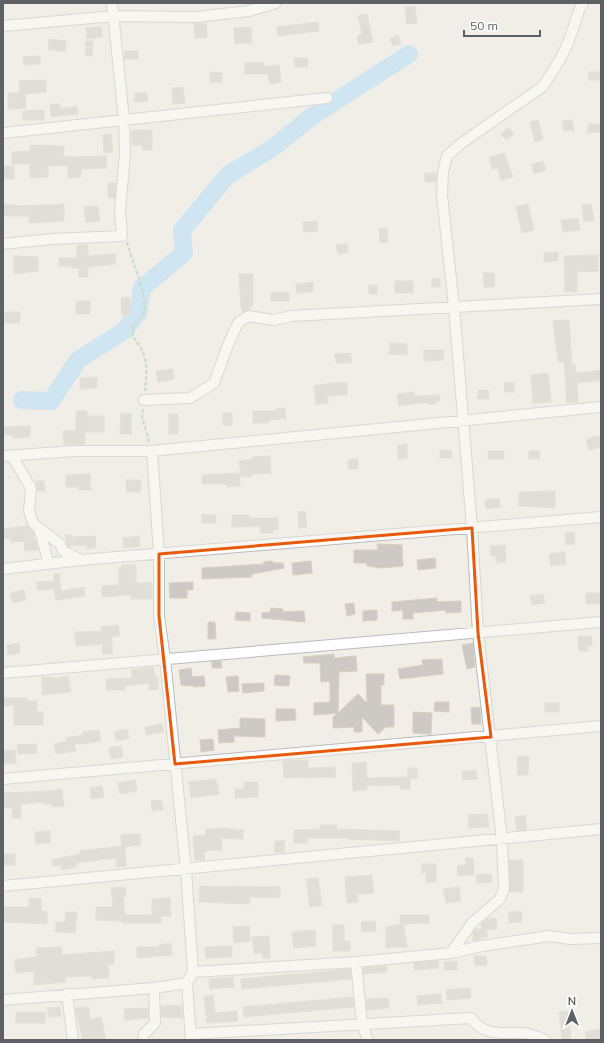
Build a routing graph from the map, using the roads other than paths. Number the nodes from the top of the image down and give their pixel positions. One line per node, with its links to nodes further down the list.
1 (112, 3): 4 (street)
2 (276, 3): 4 (street)
3 (583, 3): 11 (street)
4 (114, 16): 5 (street); 7 (street)
5 (3, 26)
6 (327, 98): 7 (street)
7 (124, 120): 8 (street); 9 (street)
8 (3, 134)
9 (3, 244)
10 (601, 299): 11 (street)
11 (454, 307): 12 (street); 14 (street)
12 (144, 400)
13 (601, 407): 14 (street)
14 (462, 422): 15 (street); 19 (street)
15 (152, 451): 16 (street); 20 (street)
16 (8, 456): 18 (street)
17 (601, 518): 19 (street)
18 (39, 528): 21 (street); 22 (street)
19 (472, 528): 20 (street); 25 (street)
20 (159, 554): 21 (street); 26 (street)
21 (81, 560): 22 (street)
22 (49, 564): 23 (street)
23 (3, 569)
24 (601, 622): 25 (street)
25 (478, 633): 26 (street); 29 (street)
26 (165, 659): 27 (street); 30 (street)
27 (3, 673)
28 (601, 726): 29 (street)
29 (491, 737): 30 (street); 33 (street)
30 (176, 764): 31 (street); 34 (street)
31 (3, 779)
32 (601, 829): 33 (street)
33 (502, 840): 34 (street); 37 (street)
34 (186, 870): 35 (street); 39 (street)
35 (3, 886)
36 (601, 938): 37 (street)
37 (451, 953): 38 (street)
38 (356, 962): 39 (street); 44 (street)
39 (193, 972): 40 (street)
40 (187, 983): 41 (street); 45 (street)
41 (154, 988): 42 (street); 47 (street)
42 (67, 994): 43 (street); 46 (street)
43 (3, 1000)
44 (362, 1024): 45 (street); 48 (street); 49 (street)
45 (191, 1037)
46 (73, 1040)
47 (143, 1040)
48 (368, 1040)
49 (546, 1040)

